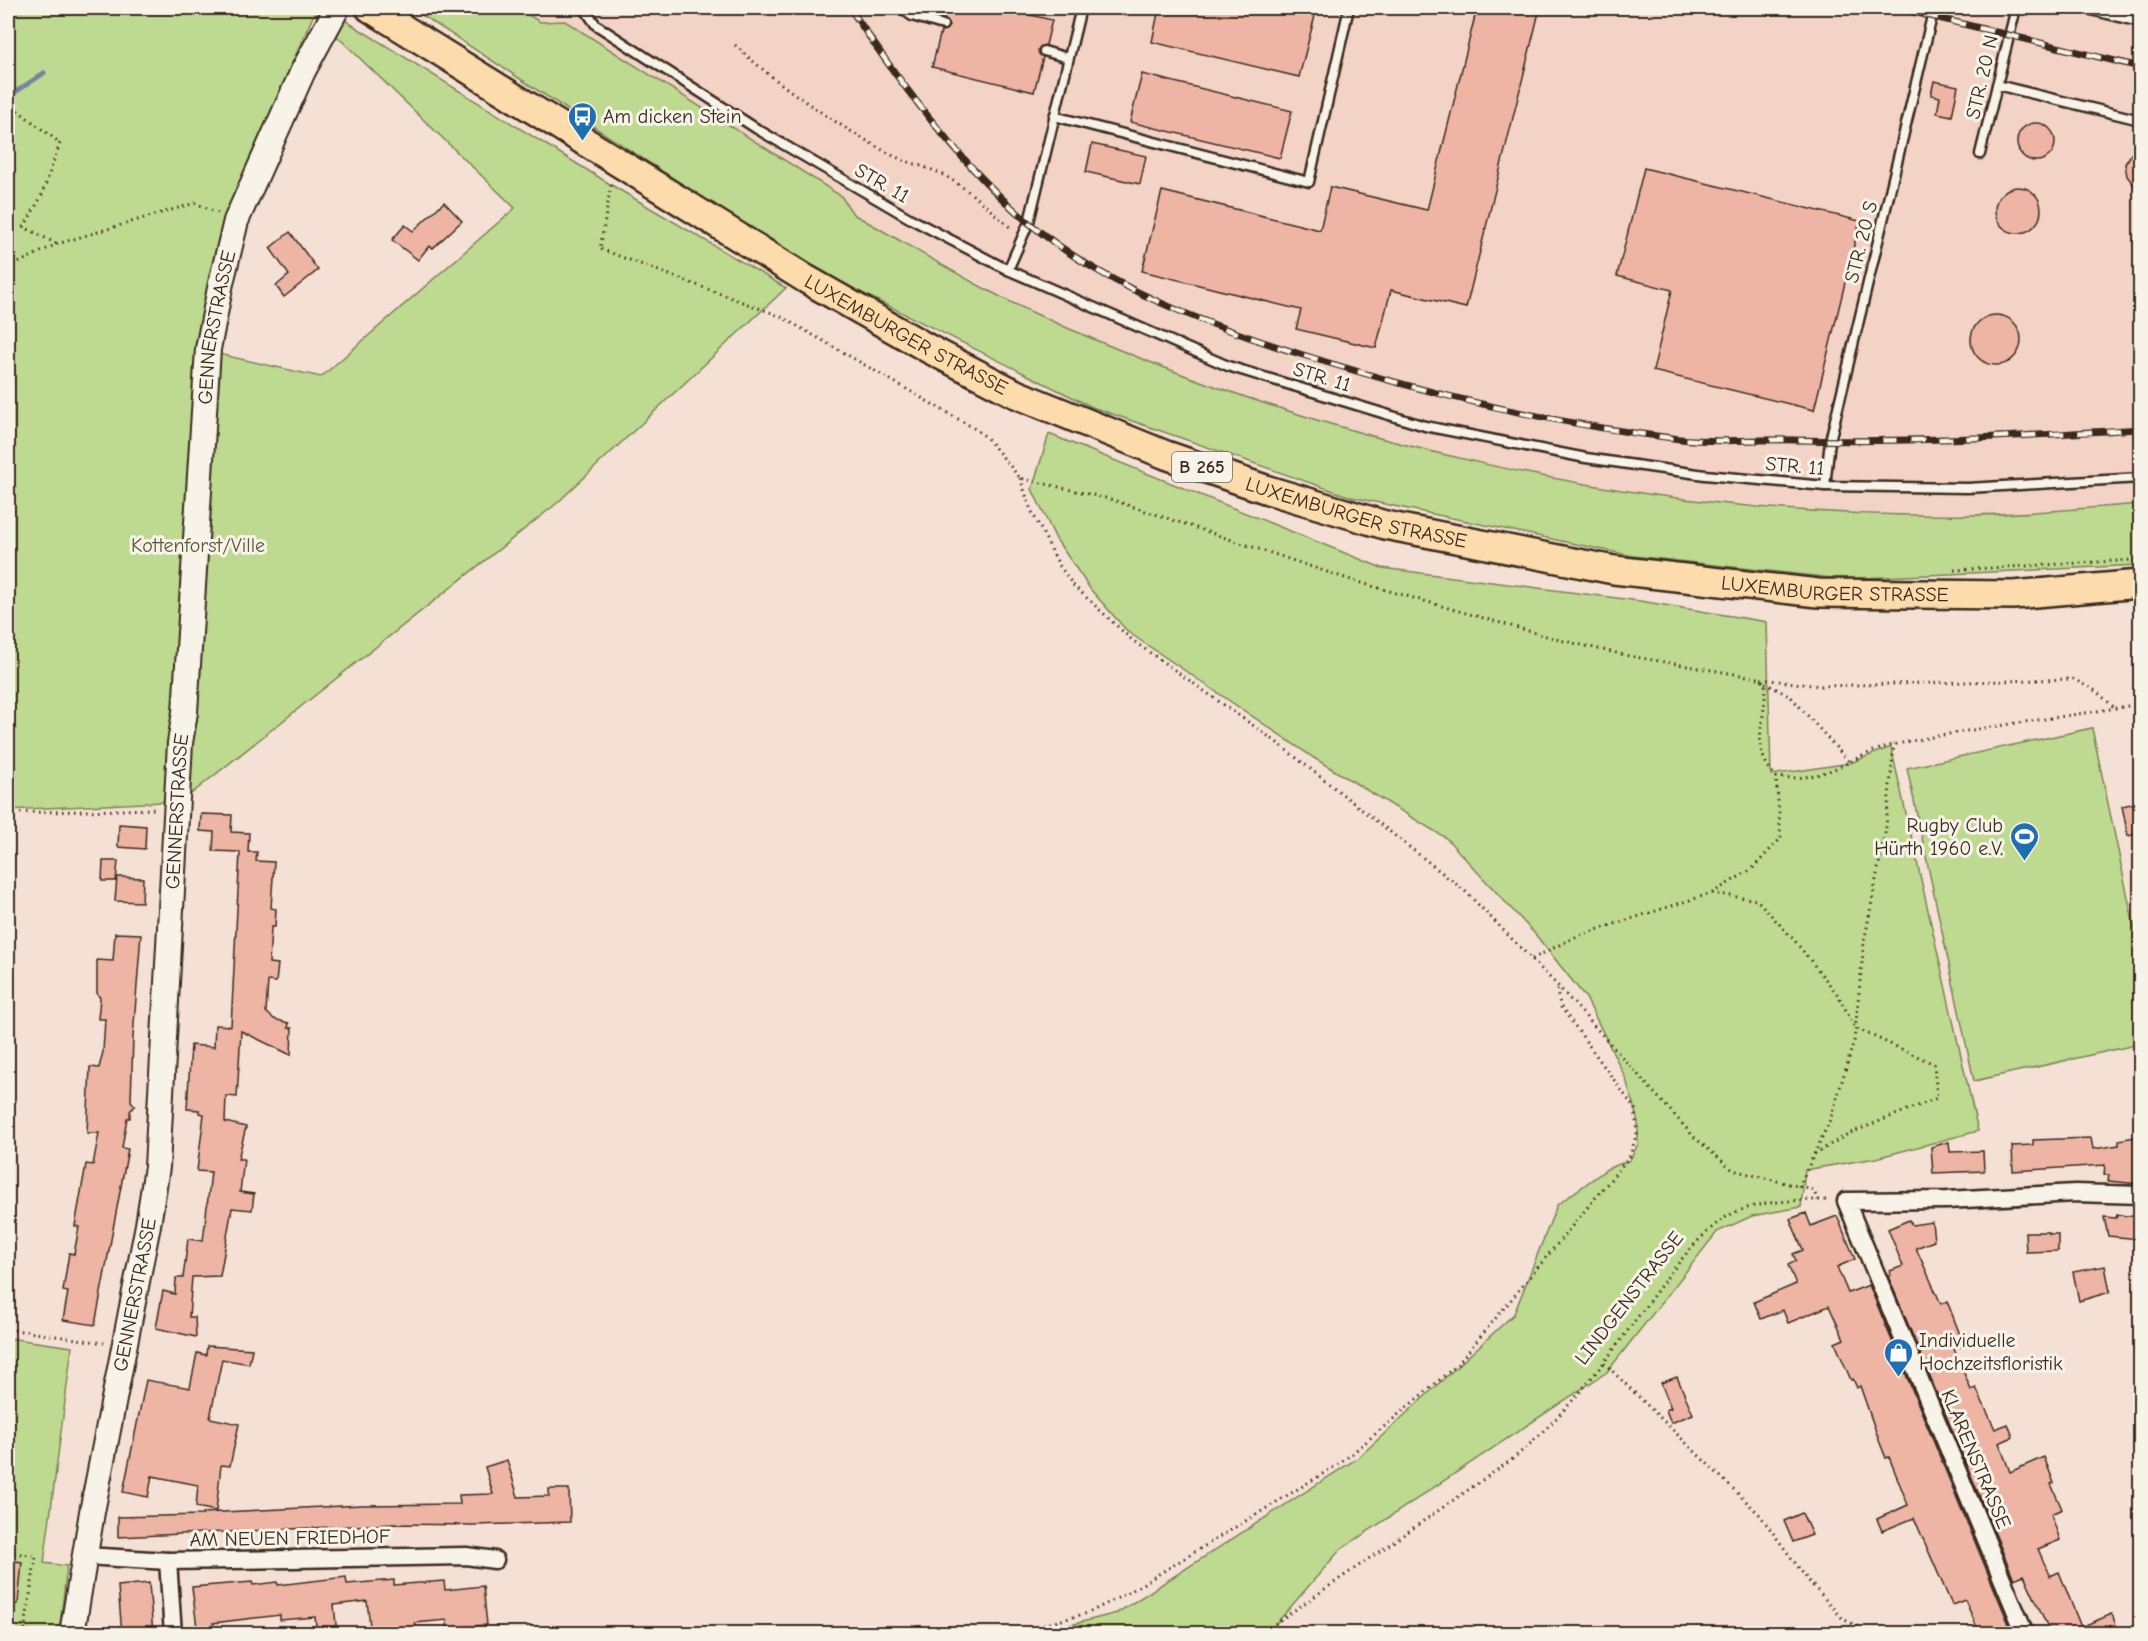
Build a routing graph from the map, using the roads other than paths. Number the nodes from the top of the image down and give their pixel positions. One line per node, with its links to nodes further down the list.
1 (337, 8): 23 (street, GENNERSTRASSE)
2 (370, 8): 21 (main road, LUXEMBURGER STRASSE / B 265)
3 (584, 8): 18 (lane, STR. 11)
4 (901, 8): 11 (lane)
5 (1081, 8): 13 (lane)
6 (1349, 8): 15 (lane)
7 (1934, 8): 20 (lane, STR. 20 S)
8 (2016, 8): 14 (lane, STR. 20 N)
9 (2083, 8): 10 (lane)
10 (2140, 22)
11 (942, 25)
12 (1044, 51): 13 (lane)
13 (1068, 57): 15 (lane)
14 (1997, 85): 16 (lane); 17 (lane, STR. 20 N)
15 (1054, 116): 18 (lane)
16 (2140, 120)
17 (1980, 154)
18 (1008, 270): 20 (lane, STR. 11)
19 (2140, 477): 20 (lane, STR. 11)
20 (1825, 486)
21 (2140, 584)
22 (2140, 1196): 28 (street, KLARENSTRASSE)
23 (85, 1556): 25 (street, AM NEUEN FRIEDHOF); 26 (street, GENNERSTRASSE)
24 (495, 1560): 25 (street, AM NEUEN FRIEDHOF)
25 (168, 1561): 27 (street)
26 (72, 1634)
27 (173, 1634)
28 (2025, 1634)

